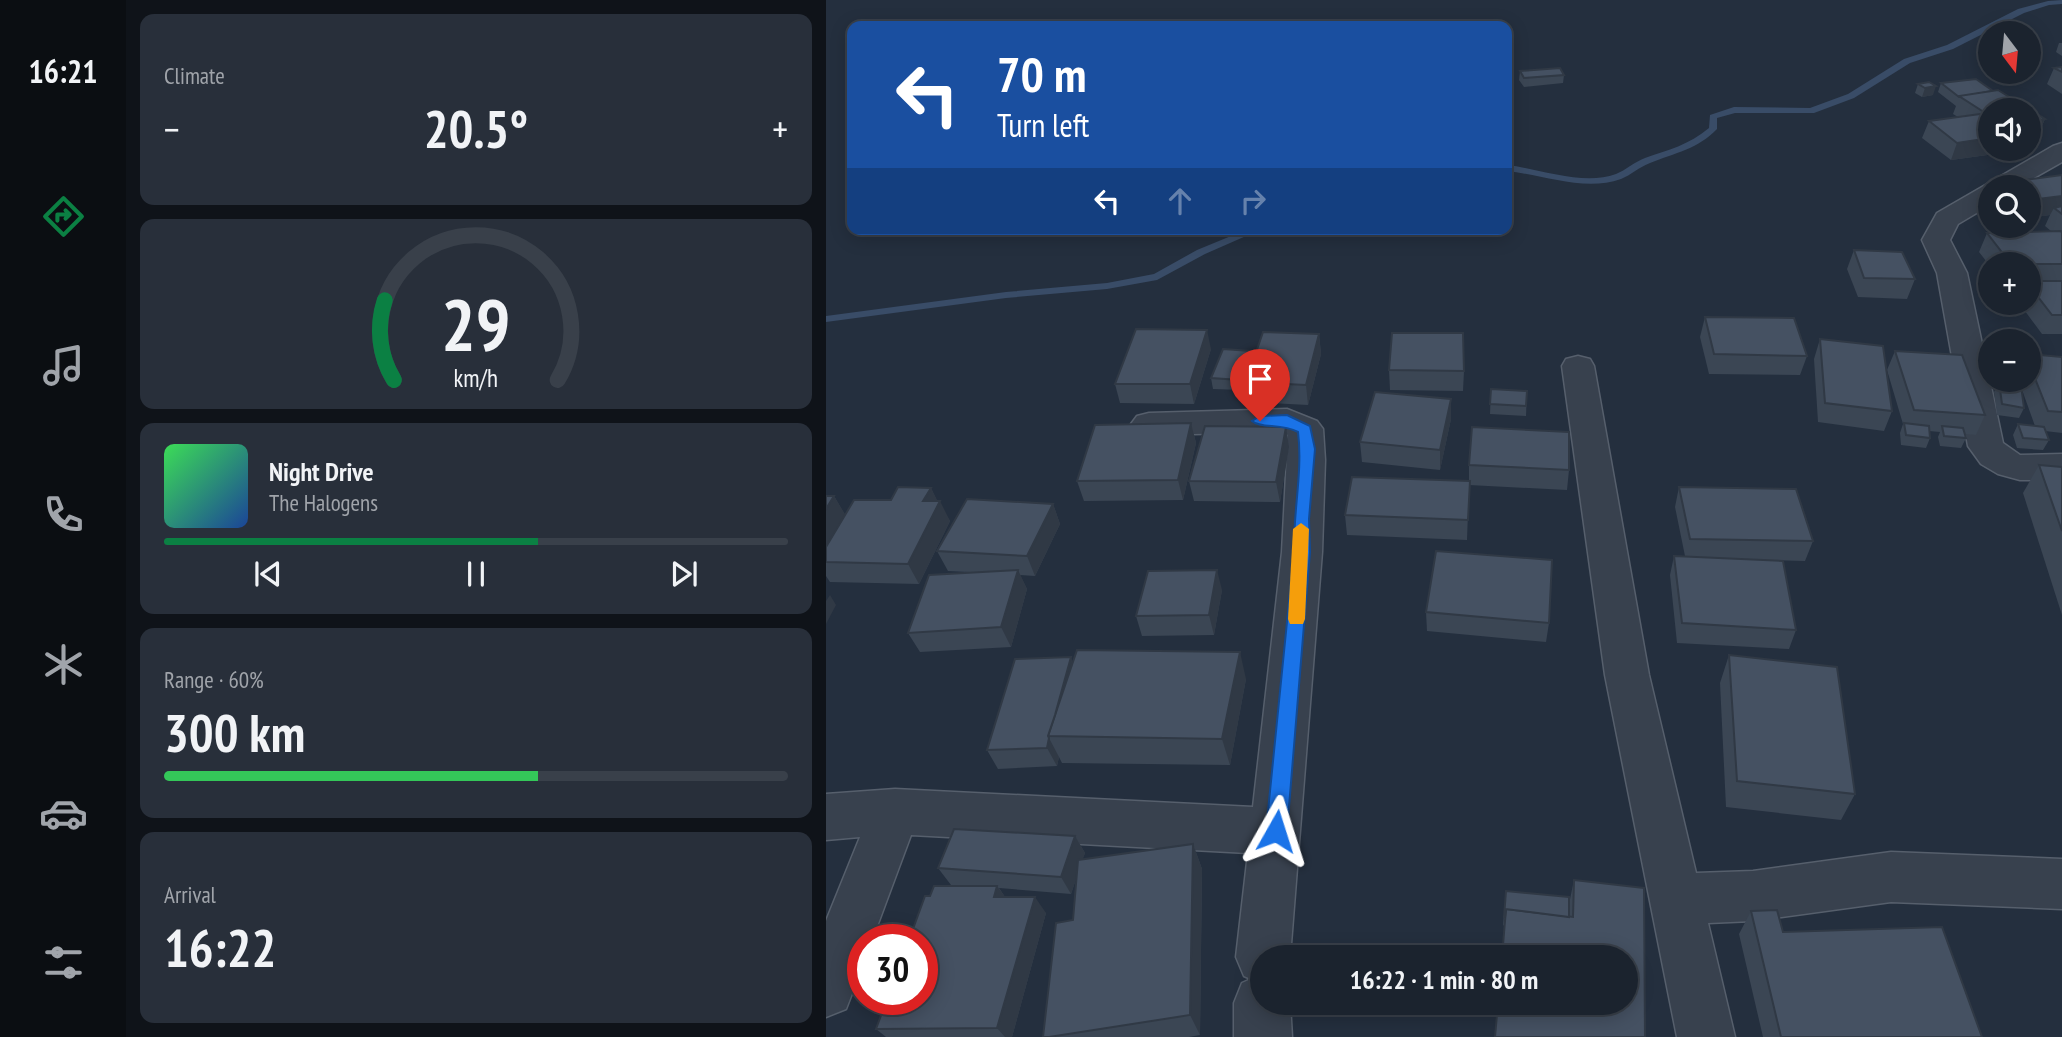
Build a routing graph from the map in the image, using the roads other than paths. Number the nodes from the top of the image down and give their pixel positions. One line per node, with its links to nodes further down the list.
1 (2062, 151): 2 (street)
2 (2021, 175)
3 (1978, 200): 6 (street)
4 (1578, 366): 11 (street)
5 (1149, 424): 9 (street)
6 (2062, 467)
7 (895, 812): 8 (street); 9 (street); 13 (street)
8 (826, 817)
9 (1276, 831): 12 (street)
10 (2062, 884): 11 (street)
11 (1674, 899): 16 (street)
12 (1263, 945)
13 (826, 989)
14 (1262, 1015): 15 (street)
15 (1263, 1037)
16 (1706, 1037)

